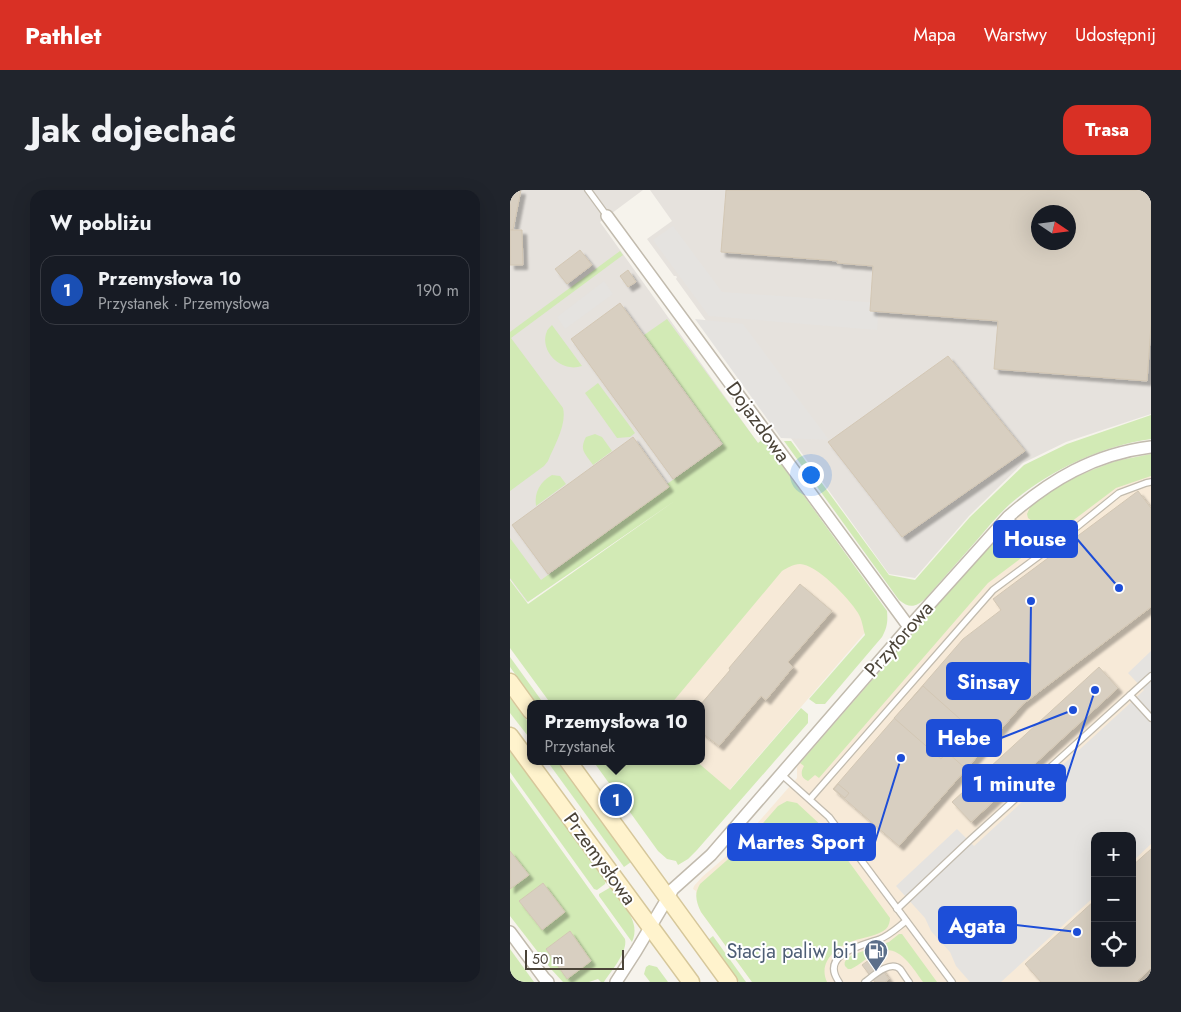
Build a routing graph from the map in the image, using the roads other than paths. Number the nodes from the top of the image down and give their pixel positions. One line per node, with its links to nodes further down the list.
1 (588, 190): 2 (lane)
2 (607, 216): 7 (street, Dojazdowa)
3 (1151, 447): 5 (street, Przytorowa)
4 (1151, 482): 6 (lane)
5 (1008, 517): 6 (lane); 7 (street, Przytorowa)
6 (1062, 539): 18 (lane)
7 (909, 627): 17 (street, Przytorowa)
8 (1151, 676): 10 (lane)
9 (510, 682): 11 (main road)
10 (1130, 695): 12 (lane); 20 (lane)
11 (527, 705)
12 (1151, 718)
13 (510, 736): 14 (main road, Przemysłowa)
14 (527, 759)
15 (531, 765): 22 (main road, Przemysłowa)
16 (571, 765): 19 (main road, Przemysłowa)
17 (782, 774): 18 (lane); 19 (street, Przytorowa)
18 (810, 799): 20 (lane)
19 (668, 898): 22 (street, Przytorowa); 27 (main road, Przemysłowa)
20 (897, 908): 21 (lane)
21 (906, 921): 28 (lane); 31 (lane)
22 (651, 928): 25 (street, Przytorowa); 26 (main road, Przemysłowa)
23 (510, 932): 24 (street)
24 (548, 982)
25 (616, 982)
26 (691, 982)
27 (729, 982)
28 (839, 982)
29 (865, 982): 30 (lane)
30 (909, 982)
31 (952, 982)

